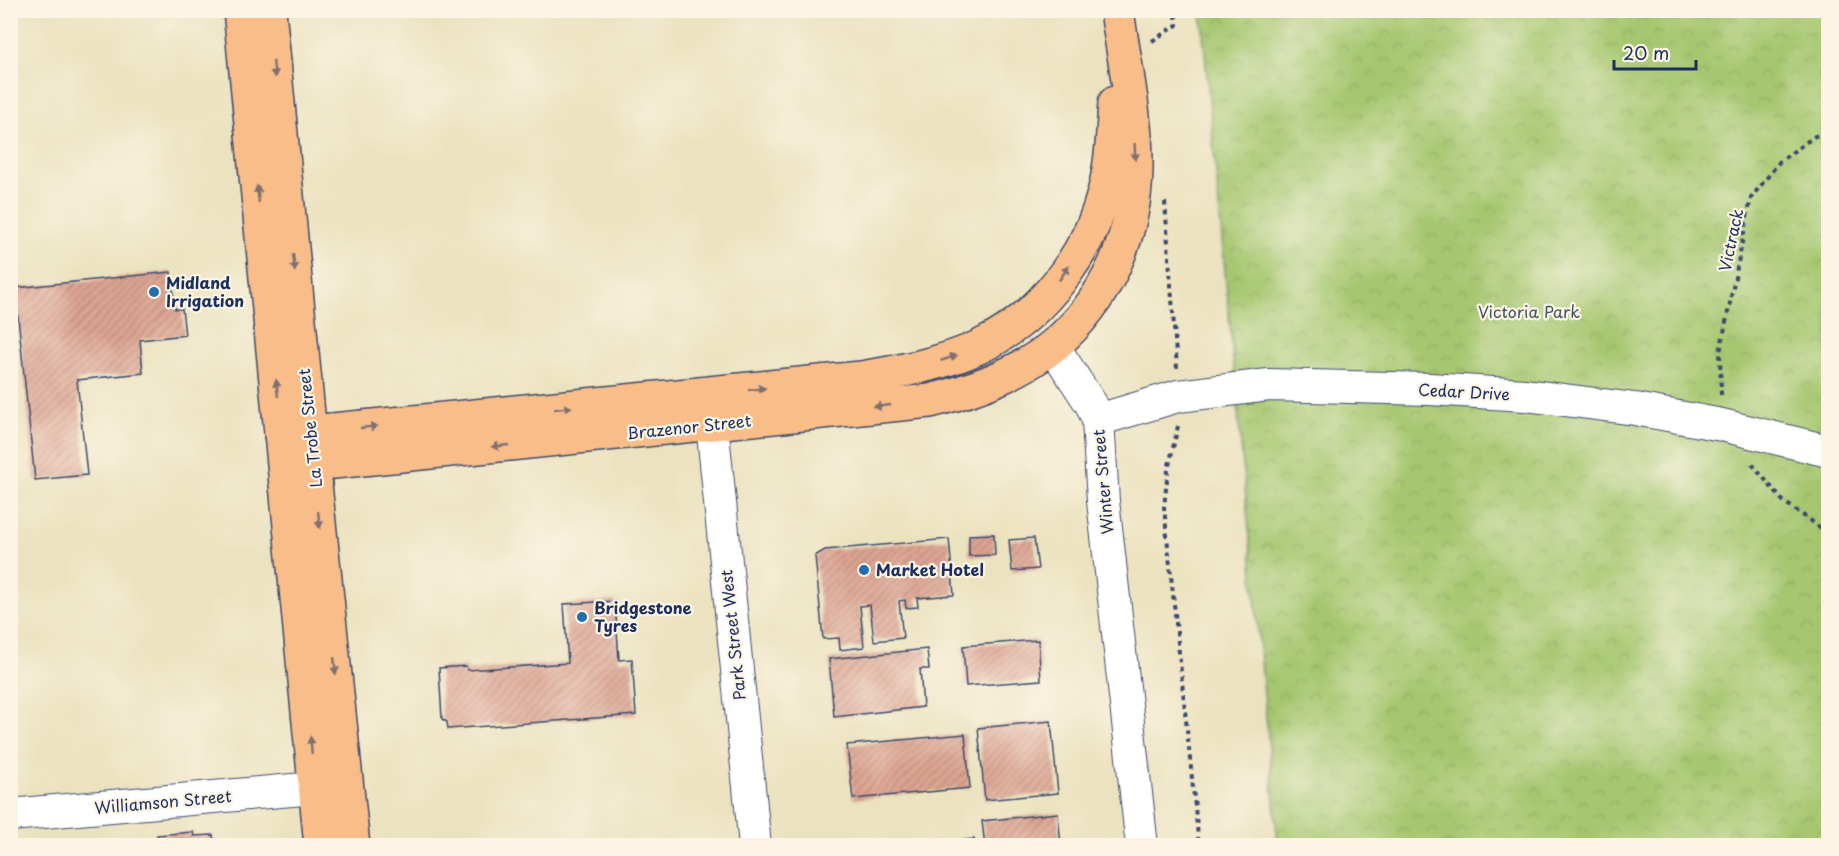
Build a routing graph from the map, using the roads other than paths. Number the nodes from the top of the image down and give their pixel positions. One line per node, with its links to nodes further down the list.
1 (240, 10): 8 (main road, La Trobe Street, one-way to 1)
2 (269, 10): 8 (main road, La Trobe Street, one-way to 8)
3 (1115, 10): 4 (main road, one-way to 3); 5 (main road, one-way to 5)
4 (1025, 317): 5 (main road); 6 (main road, Brazenor Street, one-way to 4)
5 (1053, 346): 6 (main road, Brazenor Street, one-way to 6); 7 (street, Winter Street)
6 (710, 409): 8 (main road, Brazenor Street, one-way to 6); 10 (main road, Brazenor Street, one-way to 10); 16 (street, Park Street West)
7 (1098, 420): 9 (street, Cedar Drive); 17 (street, Winter Street)
8 (296, 434): 10 (main road, La Trobe Street)
9 (1828, 451)
10 (299, 466): 11 (main road, La Trobe Street, one-way to 11); 12 (main road, La Trobe Street, one-way to 10)
11 (347, 785): 12 (main road); 15 (main road, La Trobe Street)
12 (315, 788): 13 (street, Williamson Street); 14 (main road, La Trobe Street)
13 (10, 815)
14 (321, 846)
15 (353, 846)
16 (755, 846)
17 (1142, 846)

